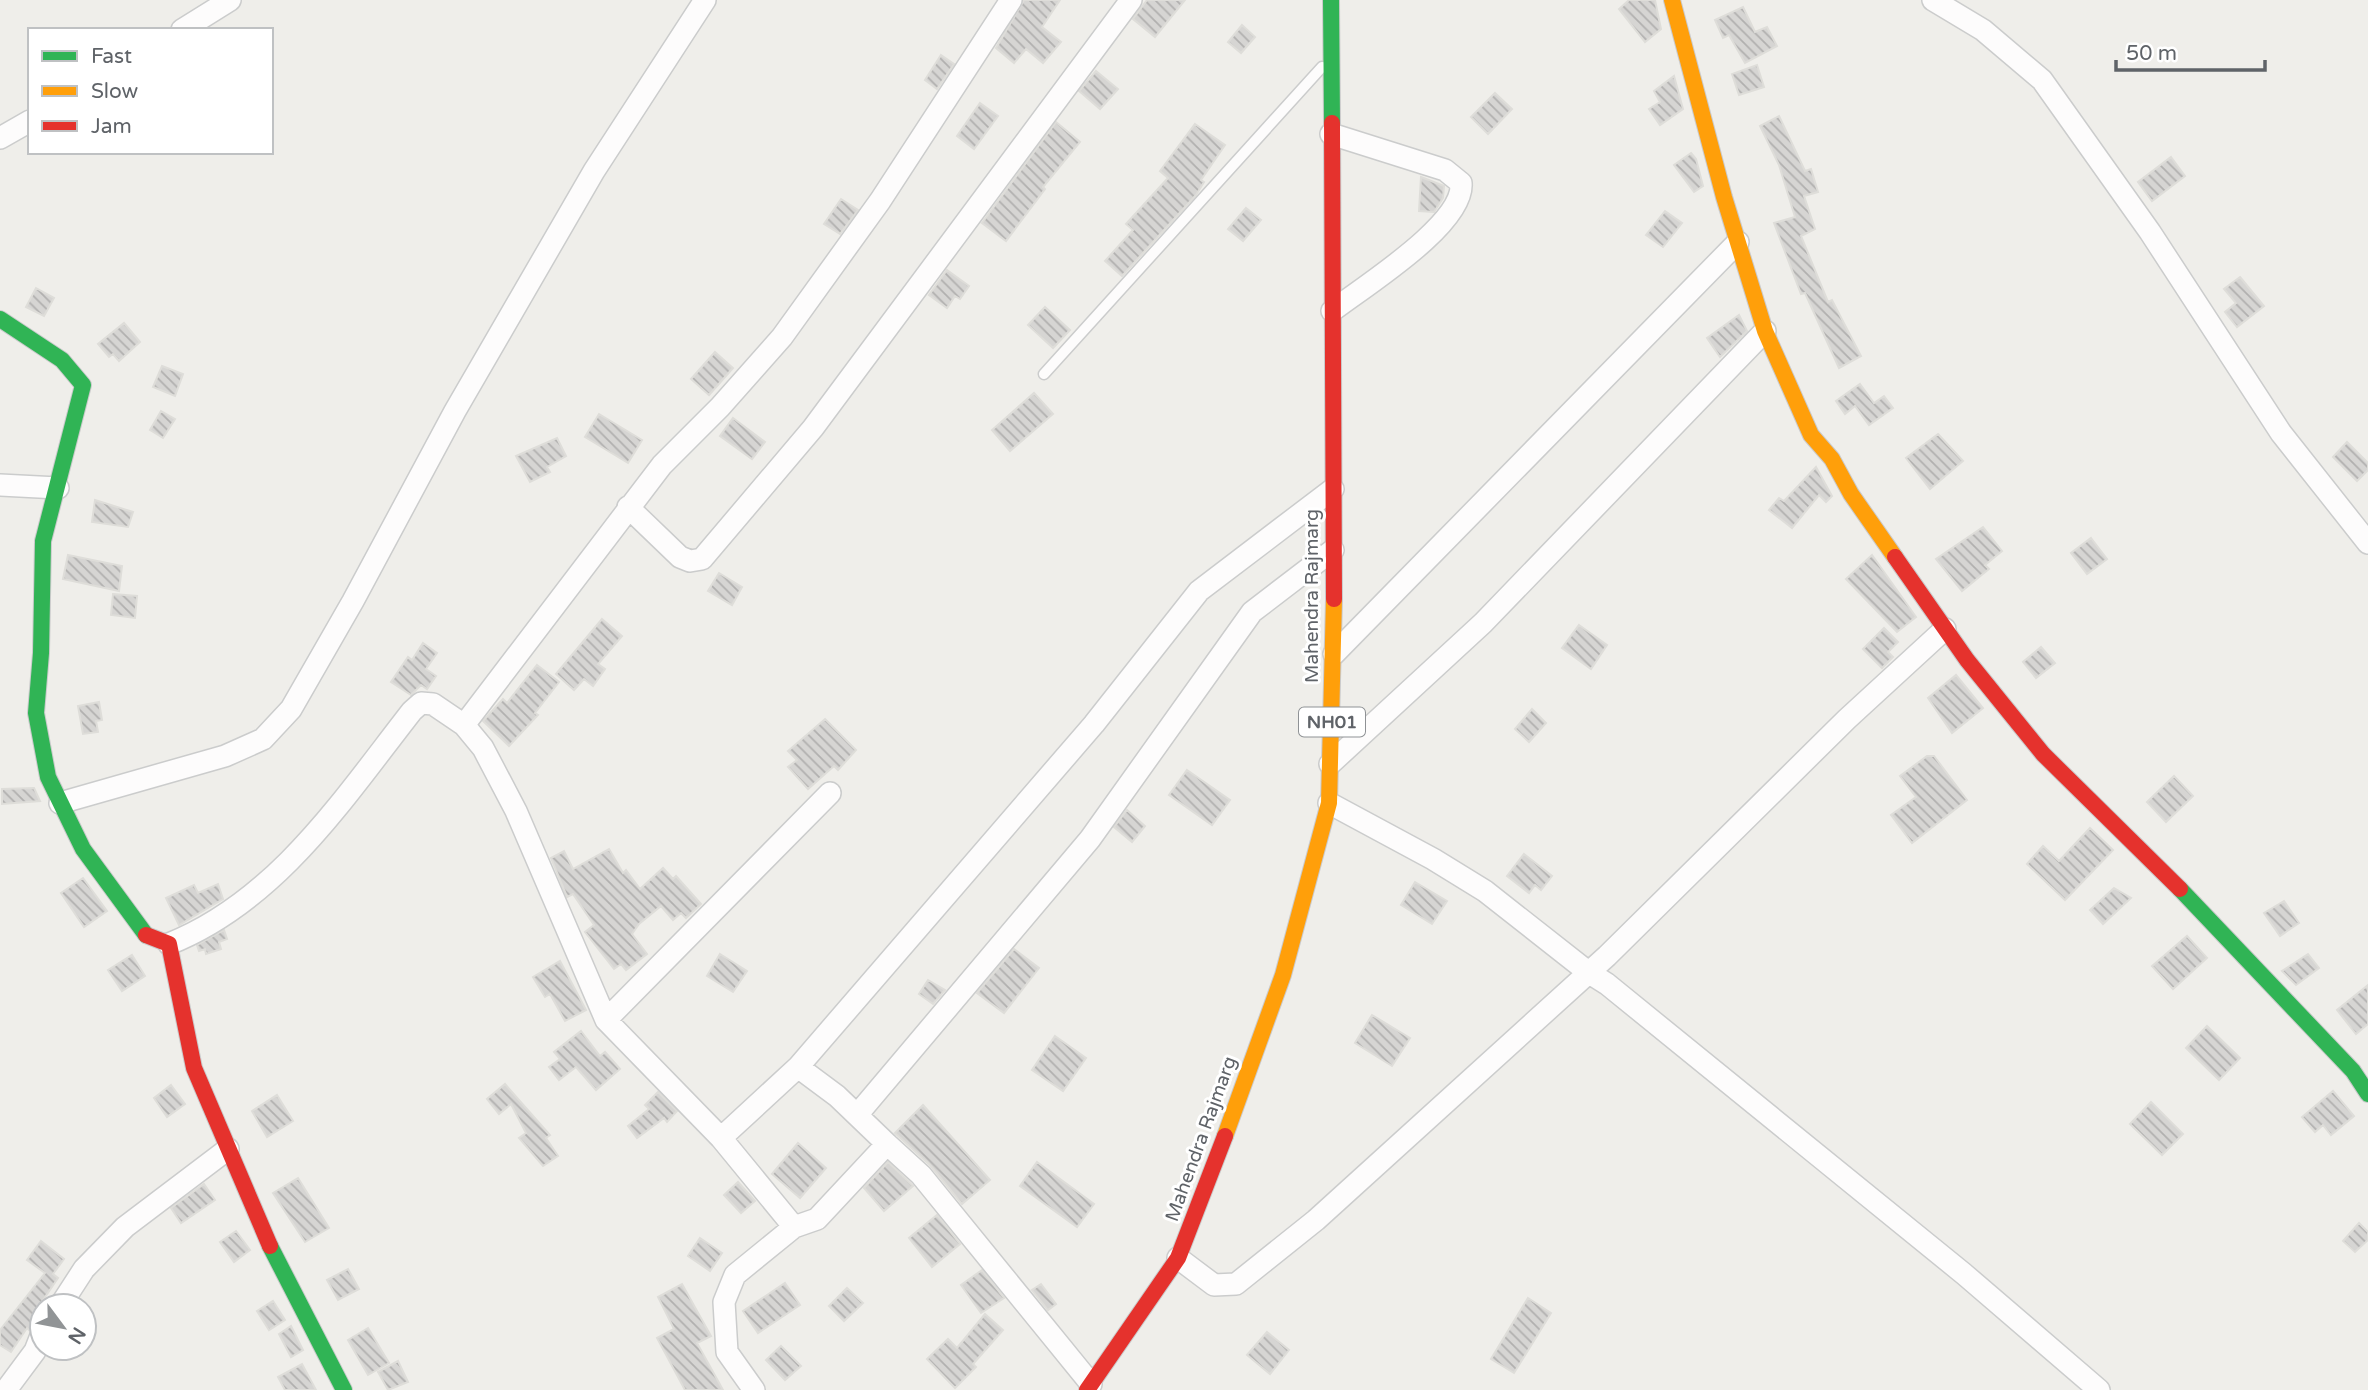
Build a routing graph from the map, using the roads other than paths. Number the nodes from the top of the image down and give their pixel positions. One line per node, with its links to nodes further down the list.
1 (230, 0): 8 (street)
2 (705, 0): 29 (street)
3 (1011, 0): 21 (street)
4 (1130, 0): 21 (street)
5 (1331, 0): 9 (main road, Mahendra Rajmarg / NH01)
6 (1672, 0): 13 (main road)
7 (1933, 0): 22 (street)
8 (185, 28)
9 (1331, 57): 11 (main road, Mahendra Rajmarg / NH01); 17 (lane)
10 (28, 122): 12 (street)
11 (1331, 134): 14 (main road, Mahendra Rajmarg / NH01); 14 (street)
12 (0, 138)
13 (1738, 242): 16 (main road); 25 (street)
14 (1332, 312): 20 (main road, Mahendra Rajmarg / NH01)
15 (0, 318): 19 (main road)
16 (1765, 331): 24 (main road); 27 (street)
17 (1044, 374)
18 (0, 485): 19 (street)
19 (58, 488): 29 (main road)
20 (1333, 489): 23 (main road, Mahendra Rajmarg / NH01); 34 (street)
21 (628, 507): 26 (street)
22 (2368, 543)
23 (1333, 550): 25 (main road, Mahendra Rajmarg / NH01); 36 (street)
24 (1945, 629): 32 (street); 35 (main road)
25 (1334, 654): 27 (main road, Mahendra Rajmarg / NH01)
26 (464, 725): 31 (street); 33 (street)
27 (1330, 764): 30 (main road, Mahendra Rajmarg / NH01)
28 (830, 793): 33 (street)
29 (60, 803): 31 (main road)
30 (1329, 803): 32 (street); 41 (main road, Mahendra Rajmarg / NH01)
31 (169, 944): 39 (main road)
32 (1588, 972): 41 (street); 48 (street)
33 (606, 1020): 37 (street)
34 (798, 1067): 36 (street); 37 (street)
35 (2368, 1094)
36 (857, 1115): 38 (street)
37 (721, 1138): 40 (street)
38 (887, 1144): 40 (street); 45 (street)
39 (228, 1149): 42 (street); 46 (main road)
40 (794, 1227): 47 (street)
41 (1178, 1258): 45 (main road, Mahendra Rajmarg / NH01)
42 (69, 1292)
43 (28, 1361): 44 (street)
44 (4, 1387)
45 (1089, 1387)
46 (344, 1390)
47 (754, 1390)
48 (2099, 1390)

